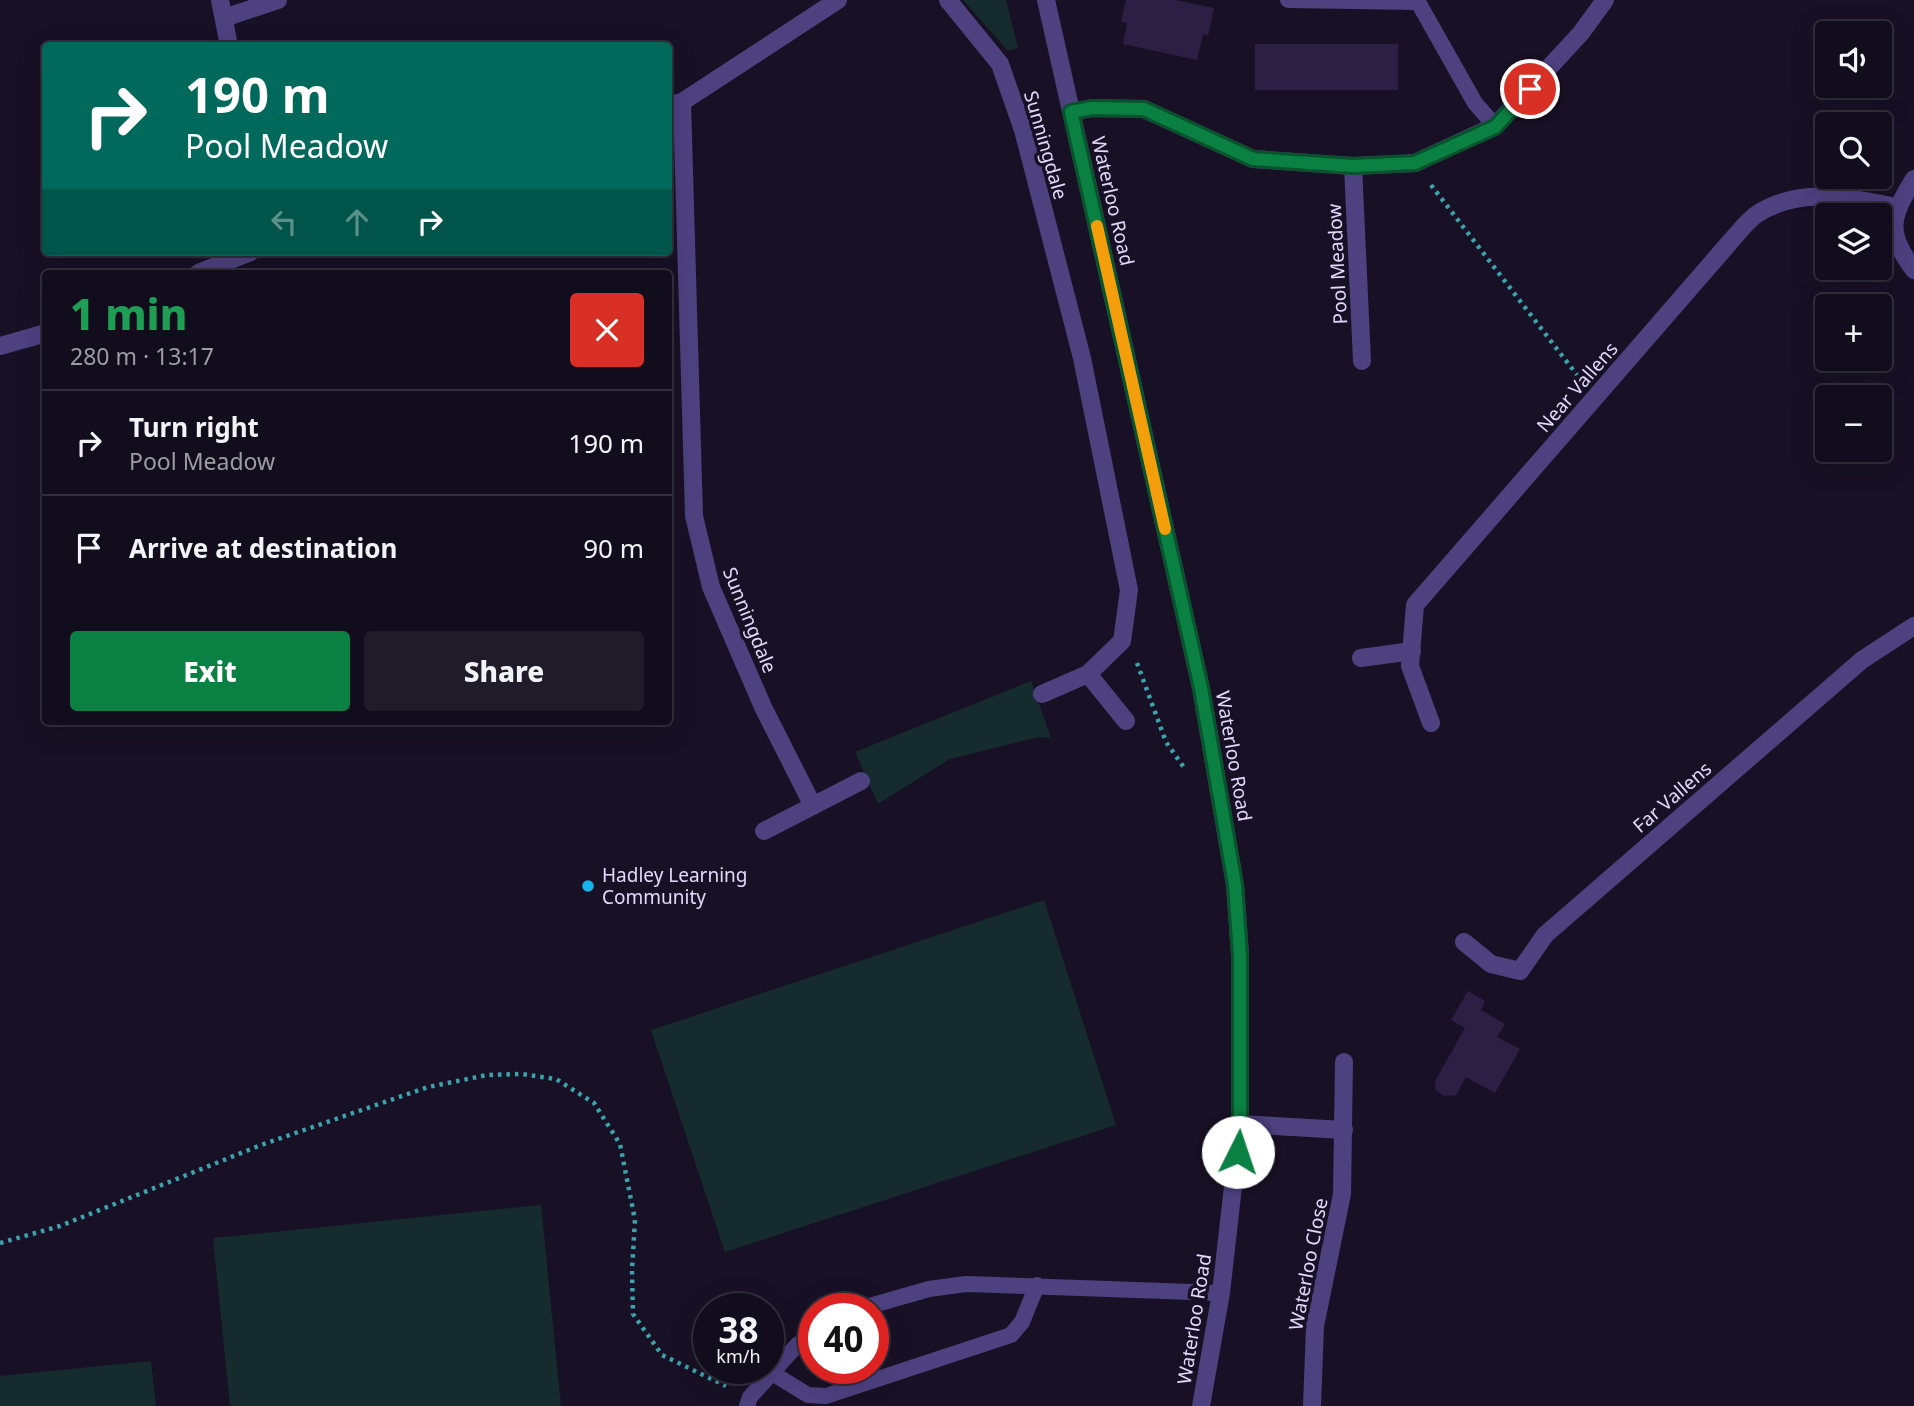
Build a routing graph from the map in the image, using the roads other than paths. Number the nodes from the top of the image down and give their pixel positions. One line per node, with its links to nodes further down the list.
1 (220, 0): 8 (street)
2 (278, 0): 8 (street)
3 (838, 0): 10 (street)
4 (948, 0): 25 (street, Sunningdale)
5 (1046, 0): 11 (street, Waterloo Road)
6 (1288, 0): 12 (lane)
7 (1605, 0): 12 (street)
8 (224, 18): 9 (street)
9 (228, 42)
10 (675, 104): 30 (street, Sunningdale)
11 (1071, 112): 13 (street); 34 (street, Waterloo Road)
12 (1495, 127): 13 (street)
13 (1353, 166): 21 (street, Pool Meadow)
14 (1914, 179): 15 (street)
15 (1897, 206): 18 (street); 23 (street, Near Vallens)
16 (241, 256): 17 (street)
17 (206, 270)
18 (1914, 270)
19 (42, 334): 20 (street)
20 (0, 346)
21 (1362, 360)
22 (1914, 626): 32 (street, Far Vallens)
23 (1412, 651): 24 (street); 28 (street, Near Vallens)
24 (1361, 658)
25 (1088, 674): 26 (street); 27 (street)
26 (1042, 694)
27 (1126, 721)
28 (1431, 723)
29 (861, 780): 30 (street)
30 (813, 806): 31 (street)
31 (764, 831)
32 (1464, 942)
33 (1344, 1062): 35 (street, Waterloo Close)
34 (1240, 1124): 35 (street); 37 (street, Waterloo Road)
35 (1345, 1130): 45 (street, Waterloo Close)
36 (1037, 1285): 37 (lane); 38 (lane); 41 (lane)
37 (1221, 1293): 44 (street, Waterloo Road)
38 (889, 1300)
39 (798, 1344): 40 (lane)
40 (784, 1360)
41 (784, 1380)
42 (761, 1384): 43 (lane)
43 (747, 1406)
44 (1201, 1406)
45 (1312, 1406)

